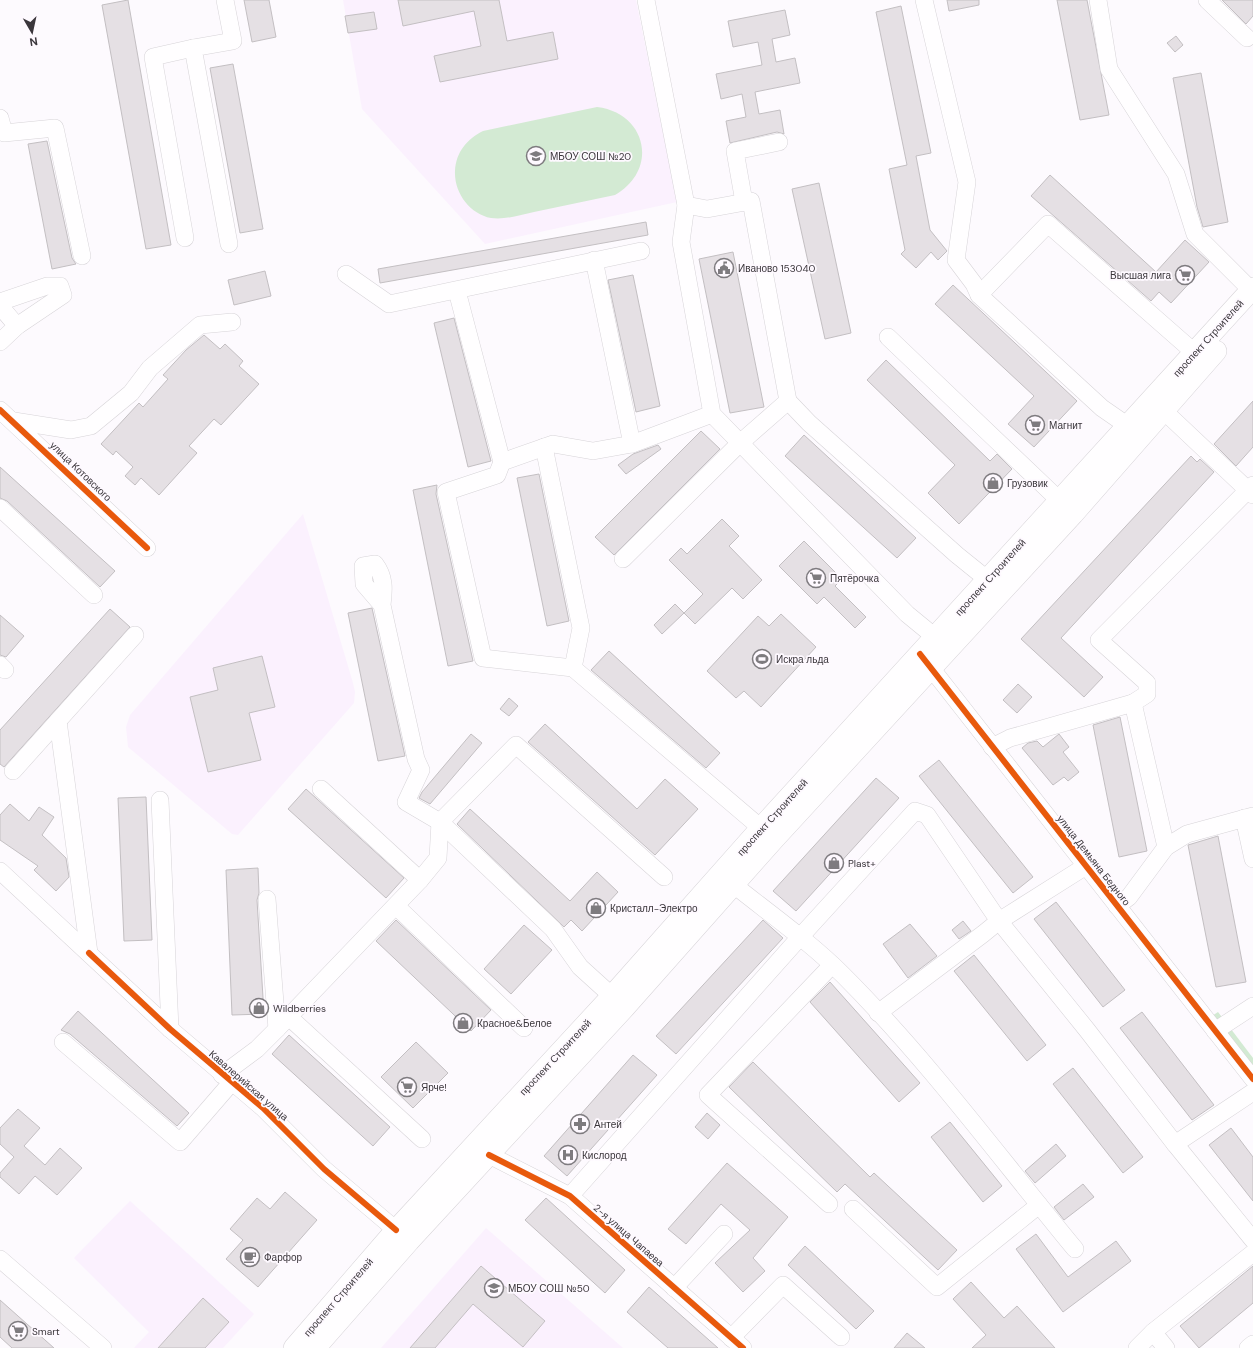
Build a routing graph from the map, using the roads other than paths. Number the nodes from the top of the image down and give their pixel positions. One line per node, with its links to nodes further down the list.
1 (225, 0): 7 (street)
2 (646, 0): 11 (street)
3 (924, 0): 19 (street)
4 (1098, 0): 20 (street)
5 (1206, 0): 6 (street)
6 (1247, 38)
7 (193, 48): 12 (street); 13 (street)
8 (0, 118): 15 (street)
9 (779, 142): 10 (street)
10 (744, 202): 11 (street); 28 (street)
11 (686, 205): 31 (street)
12 (185, 238)
13 (228, 244)
14 (641, 252): 16 (street)
15 (82, 256)
16 (594, 260): 18 (street); 35 (street)
17 (346, 274): 18 (street)
18 (457, 291): 37 (street)
19 (979, 295): 27 (street); 33 (street)
20 (1252, 296): 27 (main road, проспект Строителей); 29 (main road, проспект Строителей)
21 (0, 302): 24 (street)
22 (0, 306): 24 (street)
23 (232, 322): 32 (street)
24 (16, 326): 26 (street)
25 (888, 337): 39 (street)
26 (0, 342)
27 (1195, 353): 29 (main road, проспект Строителей)
28 (788, 401): 34 (street); 43 (street)
29 (1158, 406): 33 (main road, проспект Строителей); 38 (street)
30 (0, 410): 32 (street, улица Котовского)
31 (712, 414): 34 (street); 35 (street)
32 (14, 421): 41 (street, улица Котовского)
33 (1134, 432): 39 (main road, проспект Строителей); 48 (main road, проспект Строителей)
34 (740, 443): 42 (street); 47 (street)
35 (632, 444): 36 (street)
36 (544, 447): 37 (street); 49 (street)
37 (502, 462): 49 (street)
38 (1251, 490): 50 (street)
39 (1060, 500): 43 (main road, проспект Строителей)
40 (0, 508): 44 (street)
41 (147, 548)
42 (623, 559)
43 (988, 580): 47 (main road, проспект Строителей)
44 (94, 595)
45 (382, 605): 57 (street)
46 (135, 635): 51 (street)
47 (935, 637): 48 (main road, проспект Строителей)
48 (926, 661): 52 (street, улица Демьяна Бедного); 58 (main road, проспект Строителей); 65 (main road, проспект Строителей)
49 (573, 668): 58 (street)
50 (1133, 703): 52 (street); 59 (street)
51 (58, 721): 53 (street); 71 (street)
52 (992, 747): 61 (street, улица Демьяна Бедного)
53 (13, 771)
54 (321, 789): 64 (street)
55 (160, 800): 78 (street)
56 (1248, 817): 59 (street); 60 (street)
57 (440, 822): 63 (street); 64 (street); 73 (street)
58 (761, 828): 73 (main road, проспект Строителей)
59 (1166, 847): 68 (street)
60 (1253, 859)
61 (1086, 866): 68 (street, улица Демьяна Бедного); 69 (street)
62 (0, 871): 71 (street, Кавалерийская улица)
63 (664, 877)
64 (420, 880): 67 (street)
65 (734, 885): 70 (street); 86 (main road, проспект Строителей)
66 (267, 899): 76 (street)
67 (396, 906): 76 (street); 77 (street)
68 (1117, 906): 79 (street, улица Демьяна Бедного)
69 (998, 920): 70 (street); 75 (street); 85 (street)
70 (800, 937): 72 (street); 87 (street)
71 (89, 953): 78 (street, Кавалерийская улица)
72 (832, 965): 75 (street); 88 (street)
73 (612, 996): 86 (main road, проспект Строителей)
74 (1253, 1006): 79 (street)
75 (878, 1013): 89 (street)
76 (283, 1023): 81 (street); 84 (street)
77 (524, 1028)
78 (170, 1029): 81 (street, Кавалерийская улица)
79 (1215, 1031): 82 (street, улица Демьяна Бедного)
80 (63, 1042): 81 (street)
81 (226, 1079): 92 (street, Кавалерийская улица)
82 (1253, 1079)
83 (1253, 1092): 85 (street)
84 (422, 1139)
85 (1175, 1144): 93 (street)
86 (482, 1149): 87 (street, 2-я улица Чапаева); 92 (main road, проспект Строителей)
87 (570, 1196): 97 (street, 2-я улица Чапаева)
88 (829, 1204)
89 (1039, 1205): 90 (street); 94 (street)
90 (852, 1209)
91 (724, 1234): 97 (street)
92 (403, 1235): 103 (main road, проспект Строителей); 104 (main road, проспект Строителей)
93 (1253, 1240)
94 (1075, 1249)
95 (1253, 1253): 98 (street)
96 (0, 1259): 102 (street)
97 (674, 1288): 100 (street, 2-я улица Чапаева)
98 (1153, 1332): 105 (street); 106 (street)
99 (840, 1337): 100 (street)
100 (737, 1343)
101 (1253, 1344): 107 (street)
102 (103, 1348)
103 (294, 1348)
104 (315, 1348)
105 (1137, 1348)
106 (1166, 1348)
107 (1248, 1348)

